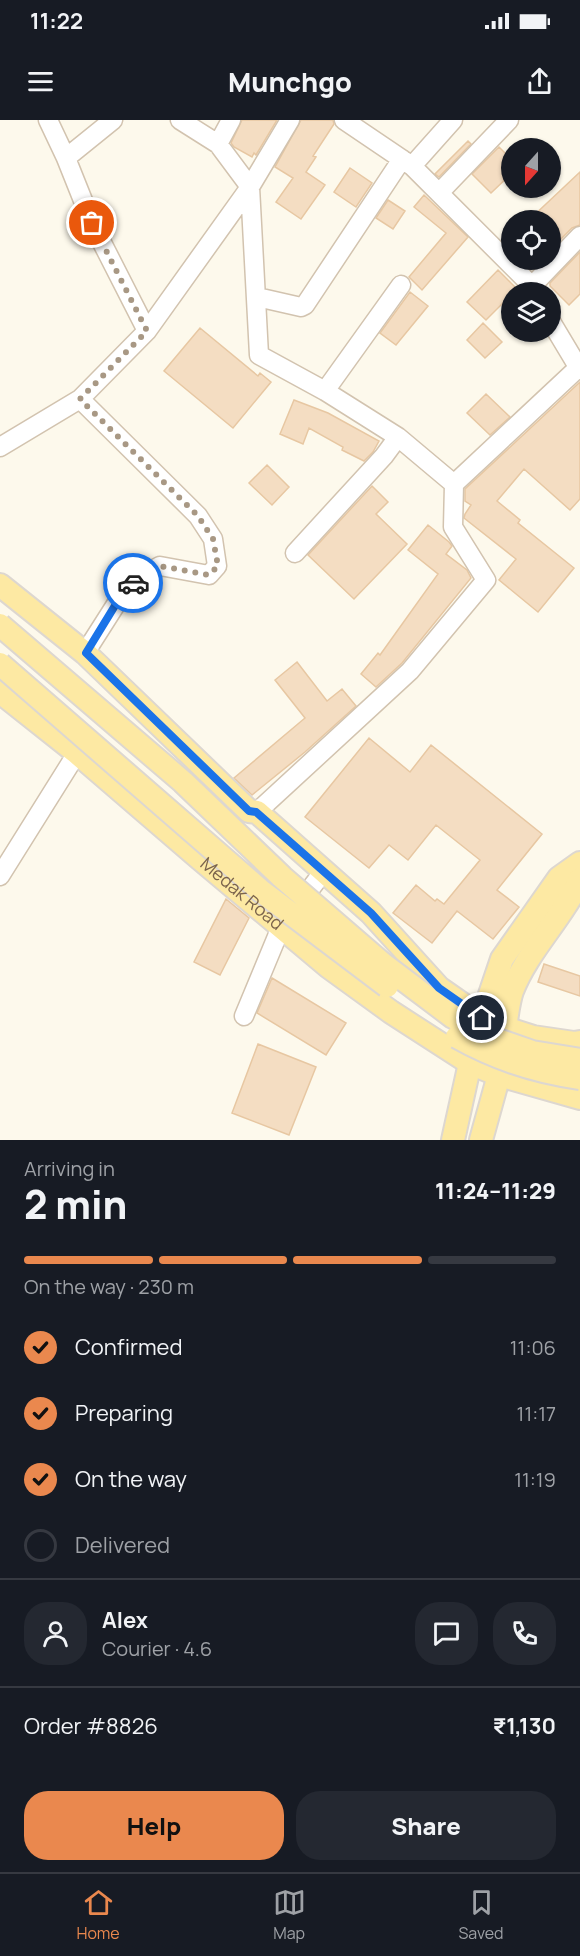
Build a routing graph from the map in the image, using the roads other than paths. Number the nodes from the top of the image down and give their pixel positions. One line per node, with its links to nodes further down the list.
1 (48, 120): 11 (street)
2 (112, 120): 11 (street)
3 (180, 120): 10 (street)
4 (231, 120): 10 (street)
5 (290, 120): 13 (street)
6 (344, 120): 9 (street)
7 (453, 120): 12 (street)
8 (509, 120): 14 (street)
9 (364, 126): 12 (street)
10 (219, 144): 13 (street)
11 (66, 158): 20 (street)
12 (407, 162): 14 (street); 19 (street)
13 (249, 187): 19 (street); 20 (street)
14 (439, 193): 16 (street)
15 (580, 236): 17 (street)
16 (525, 282)
17 (540, 282)
18 (401, 285): 23 (street)
19 (257, 297): 23 (street)
20 (147, 331): 24 (street)
21 (561, 339): 22 (street)
22 (579, 369): 27 (street)
23 (325, 391): 25 (street)
24 (80, 399): 26 (street); 31 (street)
25 (398, 437): 27 (street); 28 (street)
26 (0, 447)
27 (454, 484): 35 (street)
28 (295, 553)
29 (0, 585): 31 (main road)
30 (0, 625): 45 (main road, bridge)
31 (86, 653): 35 (main road)
32 (0, 664): 48 (main road, bridge)
33 (0, 692): 34 (main road, Medak Road)
34 (77, 753): 38 (street); 40 (main road, Medak Road)
35 (256, 812): 37 (main road)
36 (580, 863): 42 (main road)
37 (324, 871): 40 (street); 42 (main road)
38 (0, 876)
39 (580, 879): 43 (main road)
40 (281, 927): 41 (street); 46 (main road, Medak Road)
41 (244, 1016)
42 (482, 1018): 43 (main road)
43 (505, 1028): 44 (main road)
44 (580, 1042)
45 (580, 1060)
46 (470, 1063): 47 (main road, Medak Road); 50 (main road)
47 (499, 1075): 49 (main road, Medak Road); 51 (main road)
48 (580, 1078)
49 (580, 1098)
50 (453, 1140)
51 (481, 1140)

